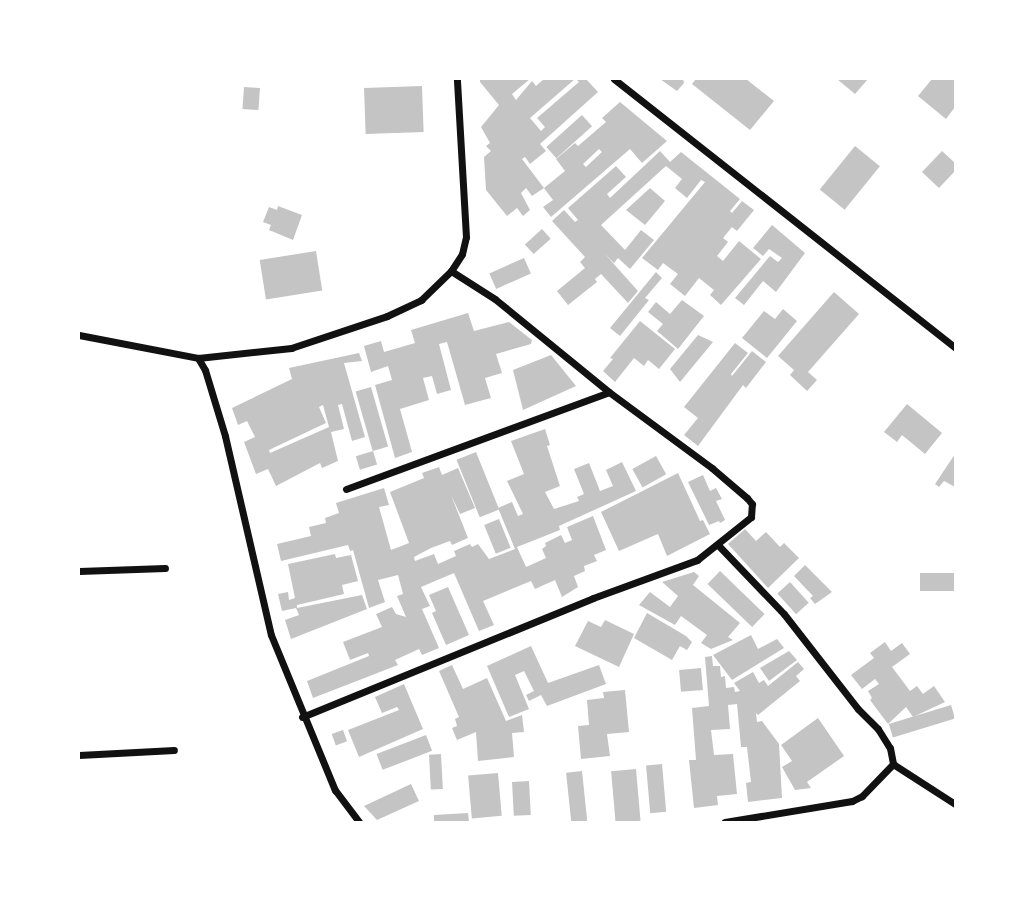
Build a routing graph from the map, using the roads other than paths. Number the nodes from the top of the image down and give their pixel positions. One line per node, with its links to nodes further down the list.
1 (457, 79): 3 (street)
2 (614, 79): 5 (street)
3 (451, 271): 6 (street); 7 (street)
4 (79, 335): 6 (street)
5 (955, 347)
6 (198, 358): 12 (street)
7 (609, 392): 8 (street); 9 (street)
8 (346, 489)
9 (718, 545): 12 (street); 15 (street)
10 (165, 568): 11 (street)
11 (79, 570)
12 (302, 717): 17 (street)
13 (174, 750): 14 (street)
14 (79, 755)
15 (893, 764): 16 (street); 18 (street)
16 (955, 804)
17 (359, 822)
18 (725, 822)

